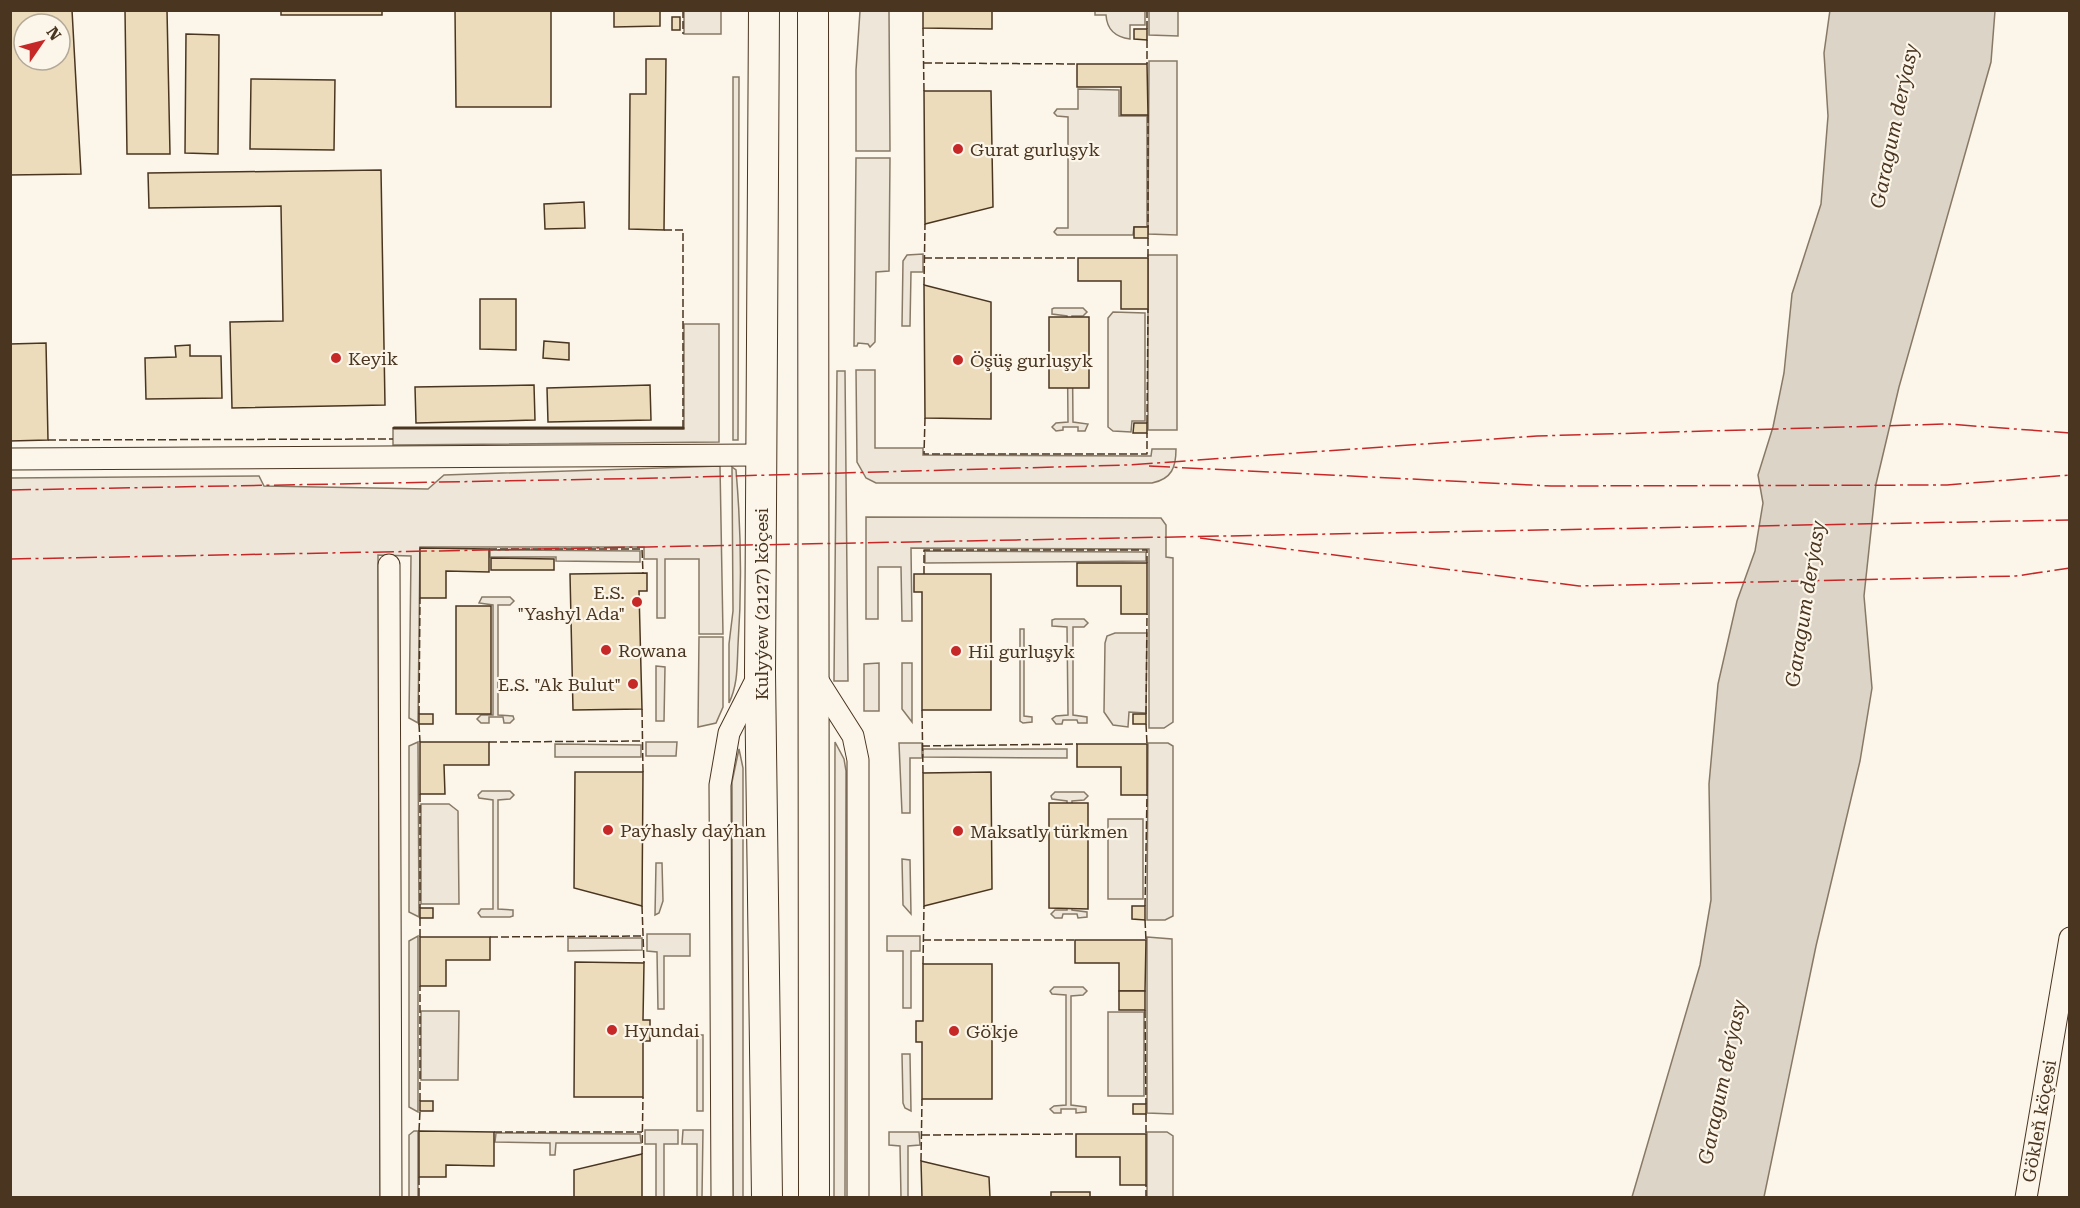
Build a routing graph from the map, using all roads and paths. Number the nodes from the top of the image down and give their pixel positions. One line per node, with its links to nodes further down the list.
1 (764, 10): 3 (highway, Kulyýew (2127) köçesi)
2 (813, 10): 6 (highway)
3 (761, 455): 4 (street); 7 (highway, Kulyýew (2127) köçesi)
4 (10, 459)
5 (389, 565): 10 (street)
6 (812, 670): 13 (highway); 14 (street)
7 (760, 673): 11 (street); 12 (highway, Kulyýew (2127) köçesi)
8 (2070, 938): 9 (street, Gökleň köçesi)
9 (2062, 1038): 15 (street, Gökleň köçesi)
10 (391, 1197)
11 (722, 1197)
12 (766, 1197)
13 (814, 1197)
14 (858, 1197)
15 (2026, 1197)

